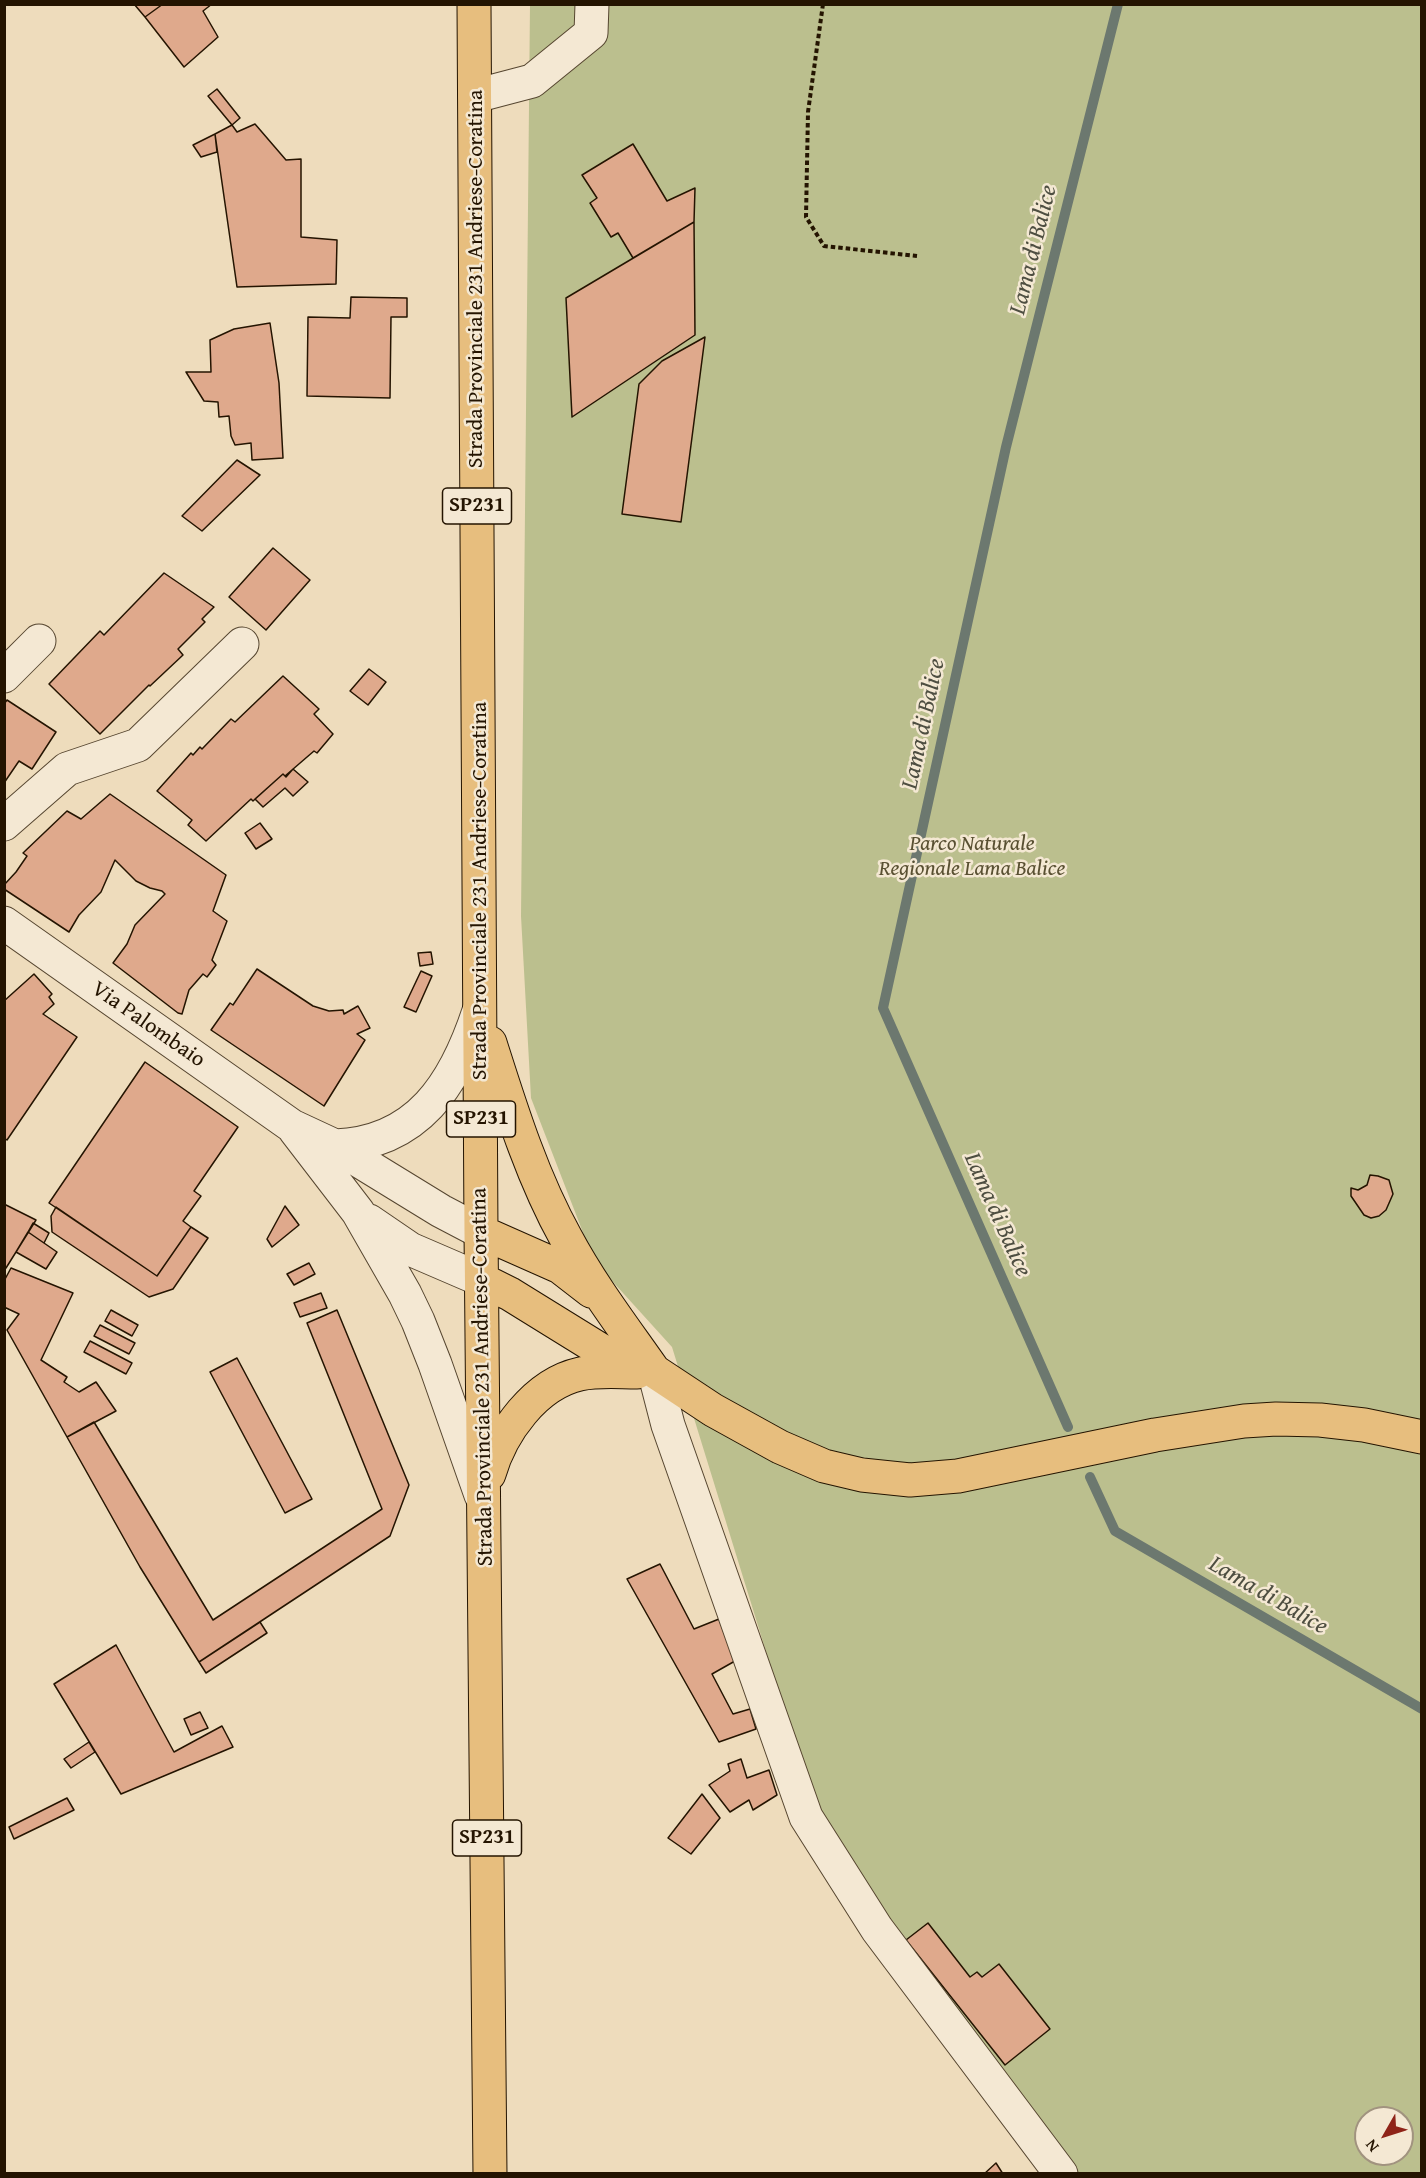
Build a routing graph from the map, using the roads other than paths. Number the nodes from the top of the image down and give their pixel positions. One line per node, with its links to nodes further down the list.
1 (474, 4): 3 (main road, Strada Provinciale 231 Andriese-Coratina / SP231)
2 (592, 4): 3 (street)
3 (475, 96): 9 (main road, Strada Provinciale 231 Andriese-Coratina / SP231)
4 (39, 641): 6 (street)
5 (242, 644): 7 (street)
6 (4, 676)
7 (4, 825)
8 (4, 923): 10 (street, Via Palombaio)
9 (481, 1007): 11 (street); 13 (main road, Strada Provinciale 231 Andriese-Coratina / SP231); 15 (main road)
10 (292, 1126): 11 (street, Via Palombaio); 12 (street, Via Palombaio)
11 (335, 1146): 13 (street, Via Palombaio)
12 (358, 1212): 14 (street, Via Palombaio); 18 (street, Via Palombaio)
13 (481, 1232): 14 (main road, Strada Provinciale 231 Andriese-Coratina / SP231); 15 (main road)
14 (482, 1280): 16 (main road); 18 (main road, Strada Provinciale 231 Andriese-Coratina / SP231)
15 (611, 1308): 16 (main road)
16 (654, 1371): 17 (main road); 18 (main road); 20 (street)
17 (1422, 1437)
18 (484, 1502): 19 (main road, Strada Provinciale 231 Andriese-Coratina / SP231)
19 (490, 2174)
20 (1061, 2174)

